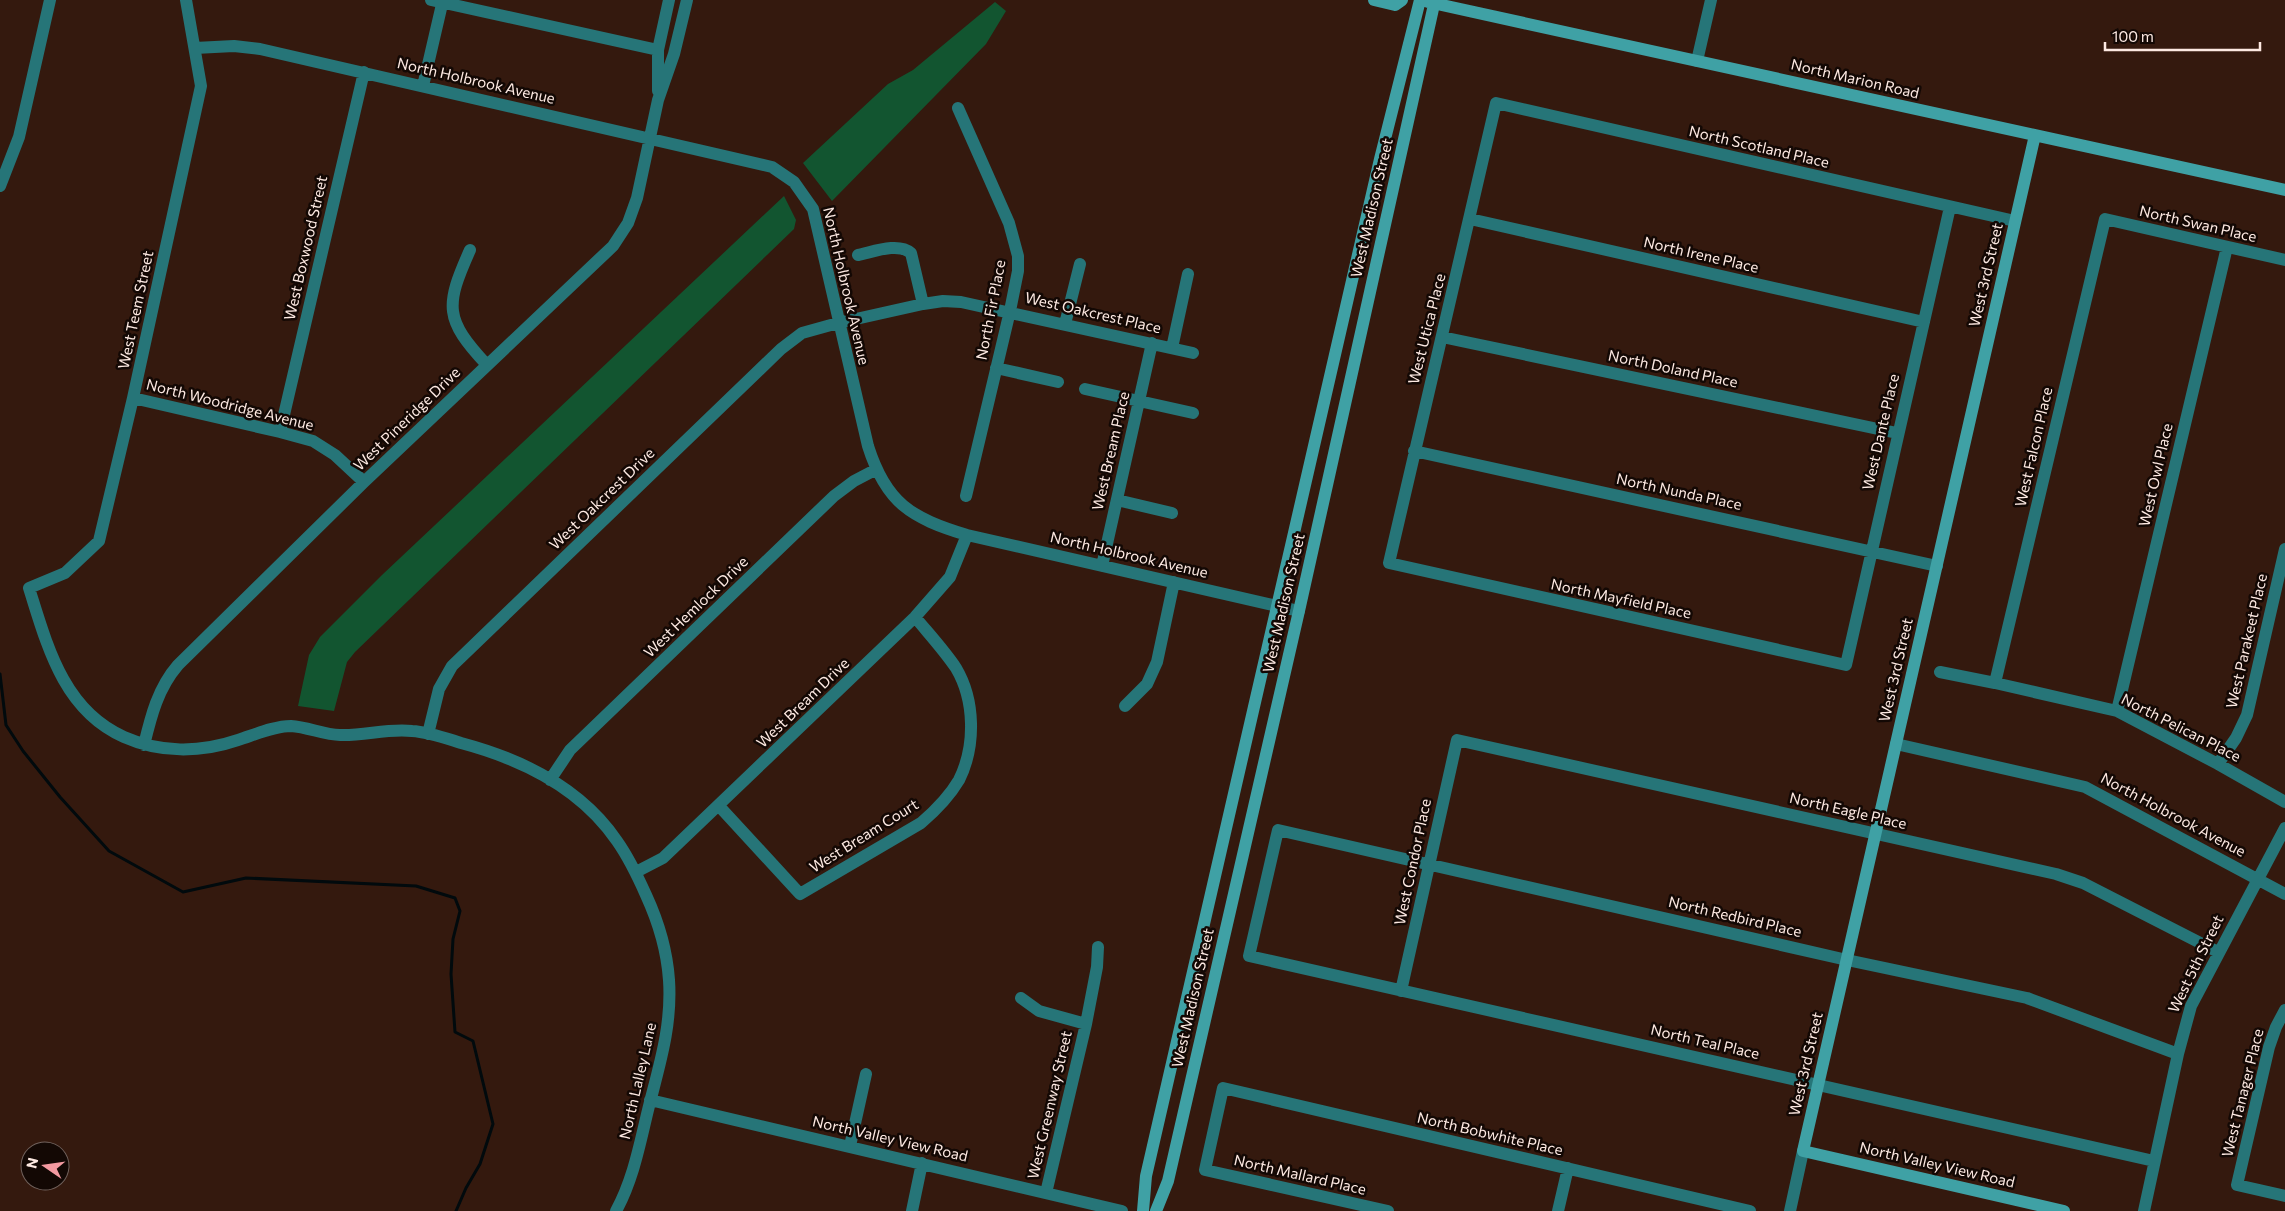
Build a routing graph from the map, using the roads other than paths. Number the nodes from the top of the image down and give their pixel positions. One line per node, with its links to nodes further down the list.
1 (50, 0): 21 (street)
2 (186, 0): 11 (street, West Teem Street)
3 (670, 0): 12 (street, West Pineridge Drive)
4 (687, 0): 16 (street, West Pineridge Drive)
5 (1374, 0): 6 (street)
6 (1402, 0)
7 (1419, 0): 10 (street, North Marion Road); 65 (street, West Madison Street)
8 (1711, 0): 13 (street)
9 (439, 1): 12 (street); 15 (street)
10 (1435, 2): 13 (street, North Marion Road); 66 (street, West Madison Street)
11 (195, 48): 14 (street, North Holbrook Avenue); 46 (street, West Teem Street)
12 (658, 50): 16 (street, West Pineridge Drive)
13 (1697, 61): 19 (street, North Marion Road)
14 (364, 72): 15 (street, North Holbrook Avenue); 49 (street, West Boxwood Street)
15 (423, 86): 20 (street, North Holbrook Avenue)
16 (658, 100): 20 (street, West Pineridge Drive)
17 (1496, 103): 23 (street, North Scotland Place); 24 (street, West Utica Place)
18 (958, 108): 34 (street, North Fir Place)
19 (2035, 136): 22 (street, North Marion Road); 26 (street, West 3rd Street)
20 (649, 137): 36 (street, North Holbrook Avenue); 42 (street, West Pineridge Drive)
21 (0, 186)
22 (2285, 190)
23 (1950, 207): 26 (street, North Scotland Place); 35 (street, West Dante Place)
24 (1470, 219): 35 (street, North Irene Place); 38 (street, West Utica Place)
25 (2105, 219): 27 (street, North Swan Place); 70 (street, West Falcon Place)
26 (2015, 221): 62 (street, West 3rd Street)
27 (2227, 247): 30 (street, North Swan Place); 72 (street, West Owl Place)
28 (470, 250): 42 (street)
29 (858, 255): 33 (street)
30 (2285, 260)
31 (1080, 264): 37 (street)
32 (1188, 274): 40 (street)
33 (923, 304): 34 (street, West Oakcrest Place); 36 (street, West Oakcrest Place)
34 (1010, 311): 37 (street, West Oakcrest Place); 43 (street, North Fir Place)
35 (1924, 322): 50 (street, West Dante Place)
36 (838, 323): 52 (street, North Holbrook Avenue); 73 (street, West Oakcrest Drive)
37 (1065, 324): 39 (street, West Oakcrest Place)
38 (1442, 337): 50 (street, North Doland Place); 51 (street, West Utica Place)
39 (1152, 343): 40 (street, West Oakcrest Place); 47 (street, West Bream Place)
40 (1172, 348): 41 (street, West Oakcrest Place)
41 (1193, 353)
42 (487, 365): 53 (street, West Pineridge Drive)
43 (996, 368): 44 (street); 54 (street, North Fir Place)
44 (1058, 382)
45 (1085, 389): 47 (street)
46 (133, 398): 49 (street, North Woodridge Avenue); 64 (street, West Teem Street)
47 (1139, 401): 48 (street); 55 (street, West Bream Place)
48 (1193, 413)
49 (280, 432): 53 (street, North Woodridge Avenue)
50 (1897, 432): 59 (street, West Dante Place)
51 (1414, 451): 59 (street, North Nunda Place); 60 (street, West Utica Place)
52 (875, 470): 57 (street, North Holbrook Avenue); 78 (street, West Hemlock Drive)
53 (364, 482): 76 (street, West Pineridge Drive)
54 (966, 496)
55 (1117, 500): 56 (street); 61 (street, West Bream Place)
56 (1172, 513)
57 (967, 535): 61 (street, North Holbrook Avenue); 67 (street, West Bream Drive)
58 (2285, 549): 77 (street, West Parakeet Place)
59 (1872, 552): 62 (street, North Nunda Place); 68 (street, West Dante Place)
60 (1389, 563): 68 (street, North Mayfield Place)
61 (1102, 566): 63 (street, North Holbrook Avenue)
62 (1937, 566): 75 (street, West 3rd Street)
63 (1174, 582): 65 (street, North Holbrook Avenue); 71 (street)
64 (28, 588): 76 (street, North Lalley Lane)
65 (1277, 606): 66 (street, North Holbrook Avenue); 110 (street, West Madison Street)
66 (1299, 611): 111 (street, West Madison Street)
67 (914, 617): 80 (street, West Bream Drive); 80 (street, West Bream Court)
68 (1846, 665)
69 (1940, 672): 70 (street, North Pelican Place)
70 (1995, 683): 72 (street, North Pelican Place)
71 (1125, 706)
72 (2117, 711): 77 (street, North Pelican Place)
73 (428, 734): 76 (street, North Lalley Lane); 78 (street, North Lalley Lane)
74 (1456, 740): 82 (street, North Eagle Place); 83 (street, West Condor Place)
75 (1896, 744): 82 (street, West 3rd Street); 85 (street, North Holbrook Avenue)
76 (144, 745)
77 (2218, 764): 79 (street, North Pelican Place)
78 (550, 780): 84 (street, North Lalley Lane)
79 (2285, 802)
80 (718, 806): 84 (street, West Bream Drive)
81 (2285, 828): 85 (street, West 5th Street)
82 (1876, 833): 88 (street, North Eagle Place); 90 (street, West 3rd Street)
83 (1428, 864): 89 (street, North Redbird Place); 90 (street, North Redbird Place); 91 (street, West Condor Place)
84 (636, 872): 98 (street, North Lalley Lane)
85 (2257, 879): 86 (street, North Holbrook Avenue); 88 (street, West 5th Street)
86 (2285, 894)
87 (1098, 947): 94 (street, West Greenway Street)
88 (2218, 952): 95 (street, West 5th Street)
89 (1249, 956): 91 (street, North Teal Place)
90 (1847, 960): 95 (street, North Redbird Place); 97 (street, West 3rd Street)
91 (1401, 990): 97 (street, North Teal Place)
92 (1021, 998): 94 (street)
93 (2285, 1010): 106 (street, West Tanager Place)
94 (1086, 1024): 105 (street, West Greenway Street)
95 (2178, 1054): 101 (street, West 5th Street)
96 (866, 1074): 99 (street)
97 (1818, 1084): 100 (street, West 3rd Street); 101 (street, North Teal Place)
98 (650, 1100): 99 (street, North Valley View Road); 107 (street, North Lalley Lane)
99 (850, 1146): 102 (street, North Valley View Road)
100 (1803, 1152): 115 (street, West 3rd Street); 116 (street, North Valley View Road)
101 (2154, 1161): 117 (street, West 5th Street)
102 (922, 1163): 105 (street, North Valley View Road); 108 (street)
103 (1568, 1168): 104 (street, North Bobwhite Place); 113 (street); 114 (street, North Bobwhite Place)
104 (1205, 1170): 112 (street, North Mallard Place)
105 (1046, 1193): 109 (street, North Valley View Road)
106 (2285, 1196)
107 (616, 1211)
108 (912, 1211)
109 (1122, 1211)
110 (1144, 1211)
111 (1156, 1211)
112 (1388, 1211)
113 (1558, 1211)
114 (1750, 1211)
115 (1790, 1211)
116 (2064, 1211)
117 (2144, 1211)

